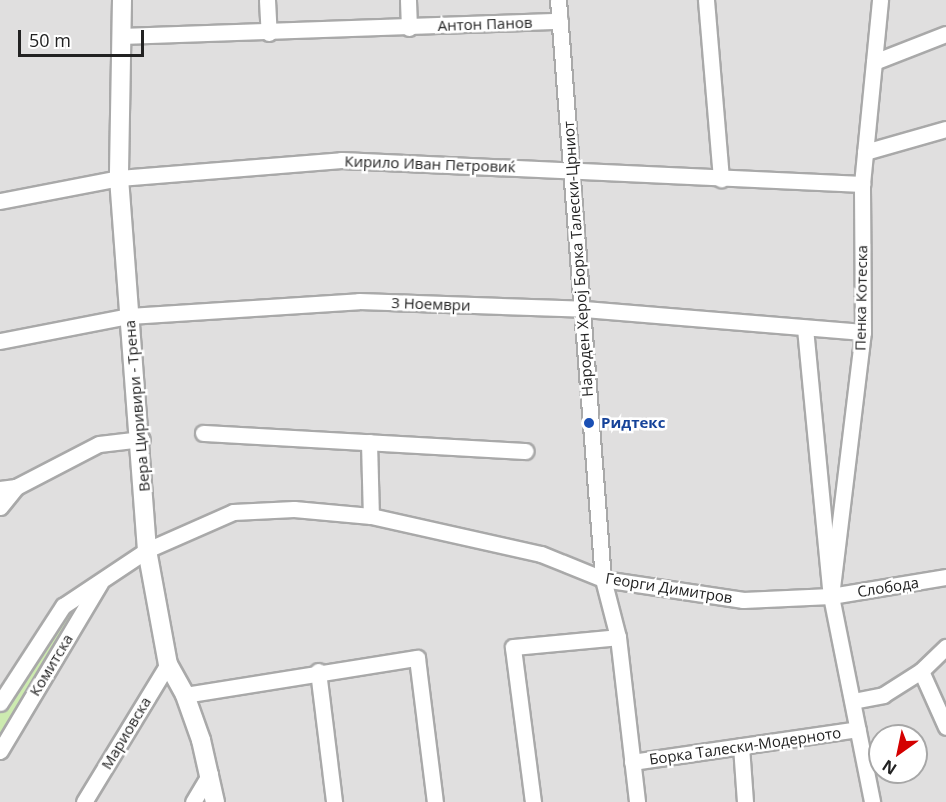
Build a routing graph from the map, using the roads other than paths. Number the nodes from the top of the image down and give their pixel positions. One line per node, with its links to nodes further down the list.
1 (122, 0): 11 (street, Вера Циривири - Трена)
2 (267, 0): 9 (street)
3 (408, 0): 8 (street)
4 (558, 0): 7 (street, Народен Херој Борка Талески-Црниот)
5 (706, 0): 18 (street)
6 (880, 0): 12 (street, Пенка Котеска)
7 (560, 21): 8 (street, Антон Панов); 16 (street, Народен Херој Борка Талески-Црниот)
8 (409, 28): 9 (street, Антон Панов)
9 (269, 33): 11 (street, Антон Панов)
10 (946, 34): 12 (street)
11 (121, 36): 17 (street, Вера Циривири - Трена)
12 (874, 62): 15 (street, Пенка Котеска)
13 (946, 129): 14 (street); 15 (street)
14 (946, 136)
15 (865, 152): 19 (street, Пенка Котеска)
16 (572, 170): 17 (street, Кирило Иван Петровиќ); 18 (street, Кирило Иван Петровиќ); 21 (street, Народен Херој Борка Талески-Црниот)
17 (119, 178): 20 (street, Кирило Иван Петровиќ); 22 (street, Вера Циривири - Трена)
18 (721, 178): 19 (street, Кирило Иван Петровиќ)
19 (862, 184): 24 (street, Пенка Котеска)
20 (0, 201)
21 (585, 309): 22 (street, 3 Ноември); 23 (street, 3 Ноември); 36 (street, Народен Херој Борка Талески-Црниот)
22 (129, 316): 25 (street, 3 Ноември); 27 (street, Вера Циривири - Трена)
23 (805, 328): 24 (street, 3 Ноември); 38 (street, Пенка Котеска)
24 (863, 332): 38 (street, Пенка Котеска)
25 (0, 341)
26 (203, 433): 28 (street)
27 (142, 438): 30 (street); 34 (street, Вера Циривири - Трена)
28 (369, 442): 29 (street); 33 (street)
29 (525, 451)
30 (16, 487): 31 (street); 32 (street)
31 (0, 489)
32 (0, 507)
33 (371, 516): 34 (street, Георги Димитров); 36 (street, Георги Димитров)
34 (147, 550): 37 (street, Георги Димитров); 41 (street, Вера Циривири - Трена)
35 (946, 577): 38 (street, Слобода)
36 (603, 579): 38 (street, Георги Димитров); 39 (street, Народен Херој Борка Талески-Црниот)
37 (102, 580): 46 (street, Георги Димитров); 50 (street, Комитска)
38 (831, 596): 45 (street, Пенка Котеска)
39 (618, 637): 51 (street, Народен Херој Борка Талески-Црниот); 58 (street)
40 (946, 647): 43 (street)
41 (168, 664): 44 (street, Вера Циривири - Трена); 53 (street, Мариовска)
42 (318, 671): 44 (street); 56 (street); 57 (street)
43 (921, 671): 45 (street); 47 (street)
44 (185, 695): 52 (street, Вера Циривири - Трена)
45 (853, 700): 48 (street, Пенка Котеска)
46 (0, 703)
47 (946, 727)
48 (858, 729): 49 (street, Борка Талески-Модерното); 61 (street, Пенка Котеска)
49 (741, 746): 51 (street, Борка Талески-Модерното); 60 (street)
50 (0, 751)
51 (632, 762): 59 (street, Народен Херој Борка Талески-Црниот)
52 (210, 774): 54 (street); 55 (street, Вера Циривири - Трена)
53 (84, 802)
54 (193, 802)
55 (215, 802)
56 (334, 802)
57 (435, 802)
58 (533, 802)
59 (637, 802)
60 (745, 802)
61 (872, 802)

